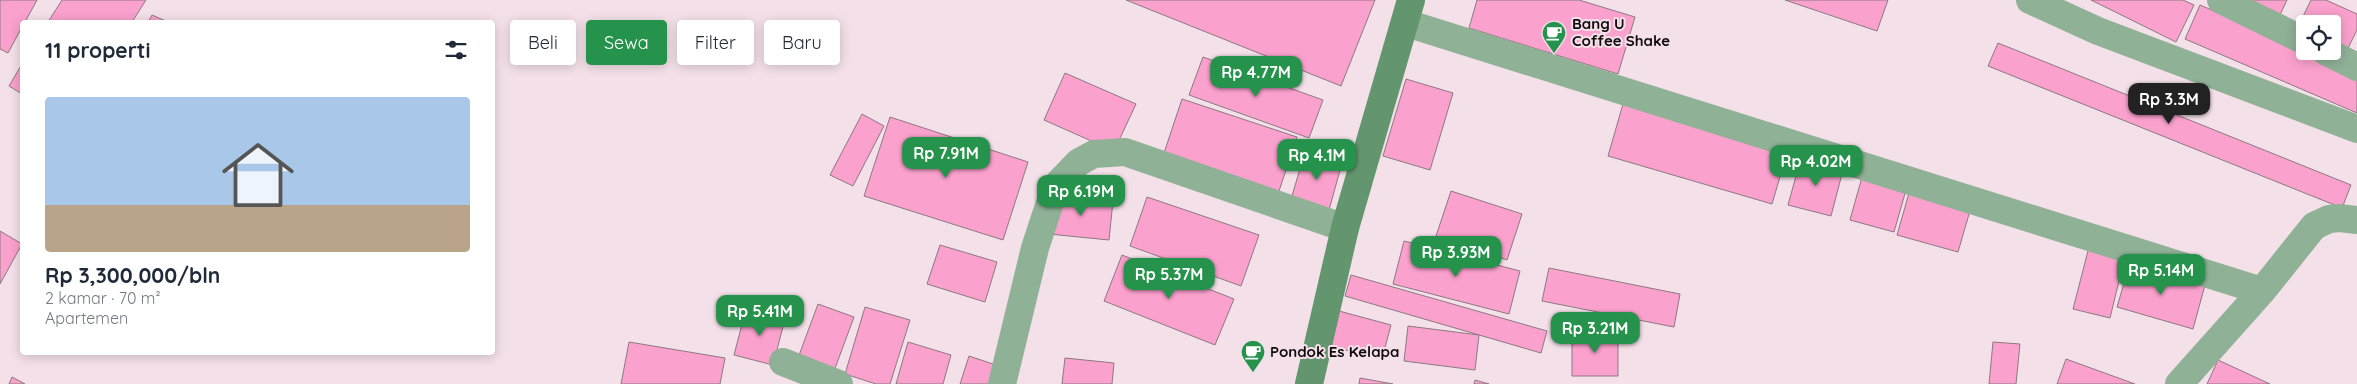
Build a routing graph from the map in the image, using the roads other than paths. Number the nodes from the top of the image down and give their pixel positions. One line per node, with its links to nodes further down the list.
1 (2030, 0): 7 (street)
2 (2221, 0): 4 (street)
3 (1408, 12): 9 (main road); 10 (street)
4 (2296, 37)
5 (2341, 59): 6 (street)
6 (2357, 67)
7 (2357, 129)
8 (2357, 220): 10 (street)
9 (1345, 228): 13 (street); 14 (main road)
10 (2262, 291): 15 (street)
11 (782, 362): 12 (street)
12 (839, 384)
13 (1002, 384)
14 (1309, 384)
15 (2179, 384)

